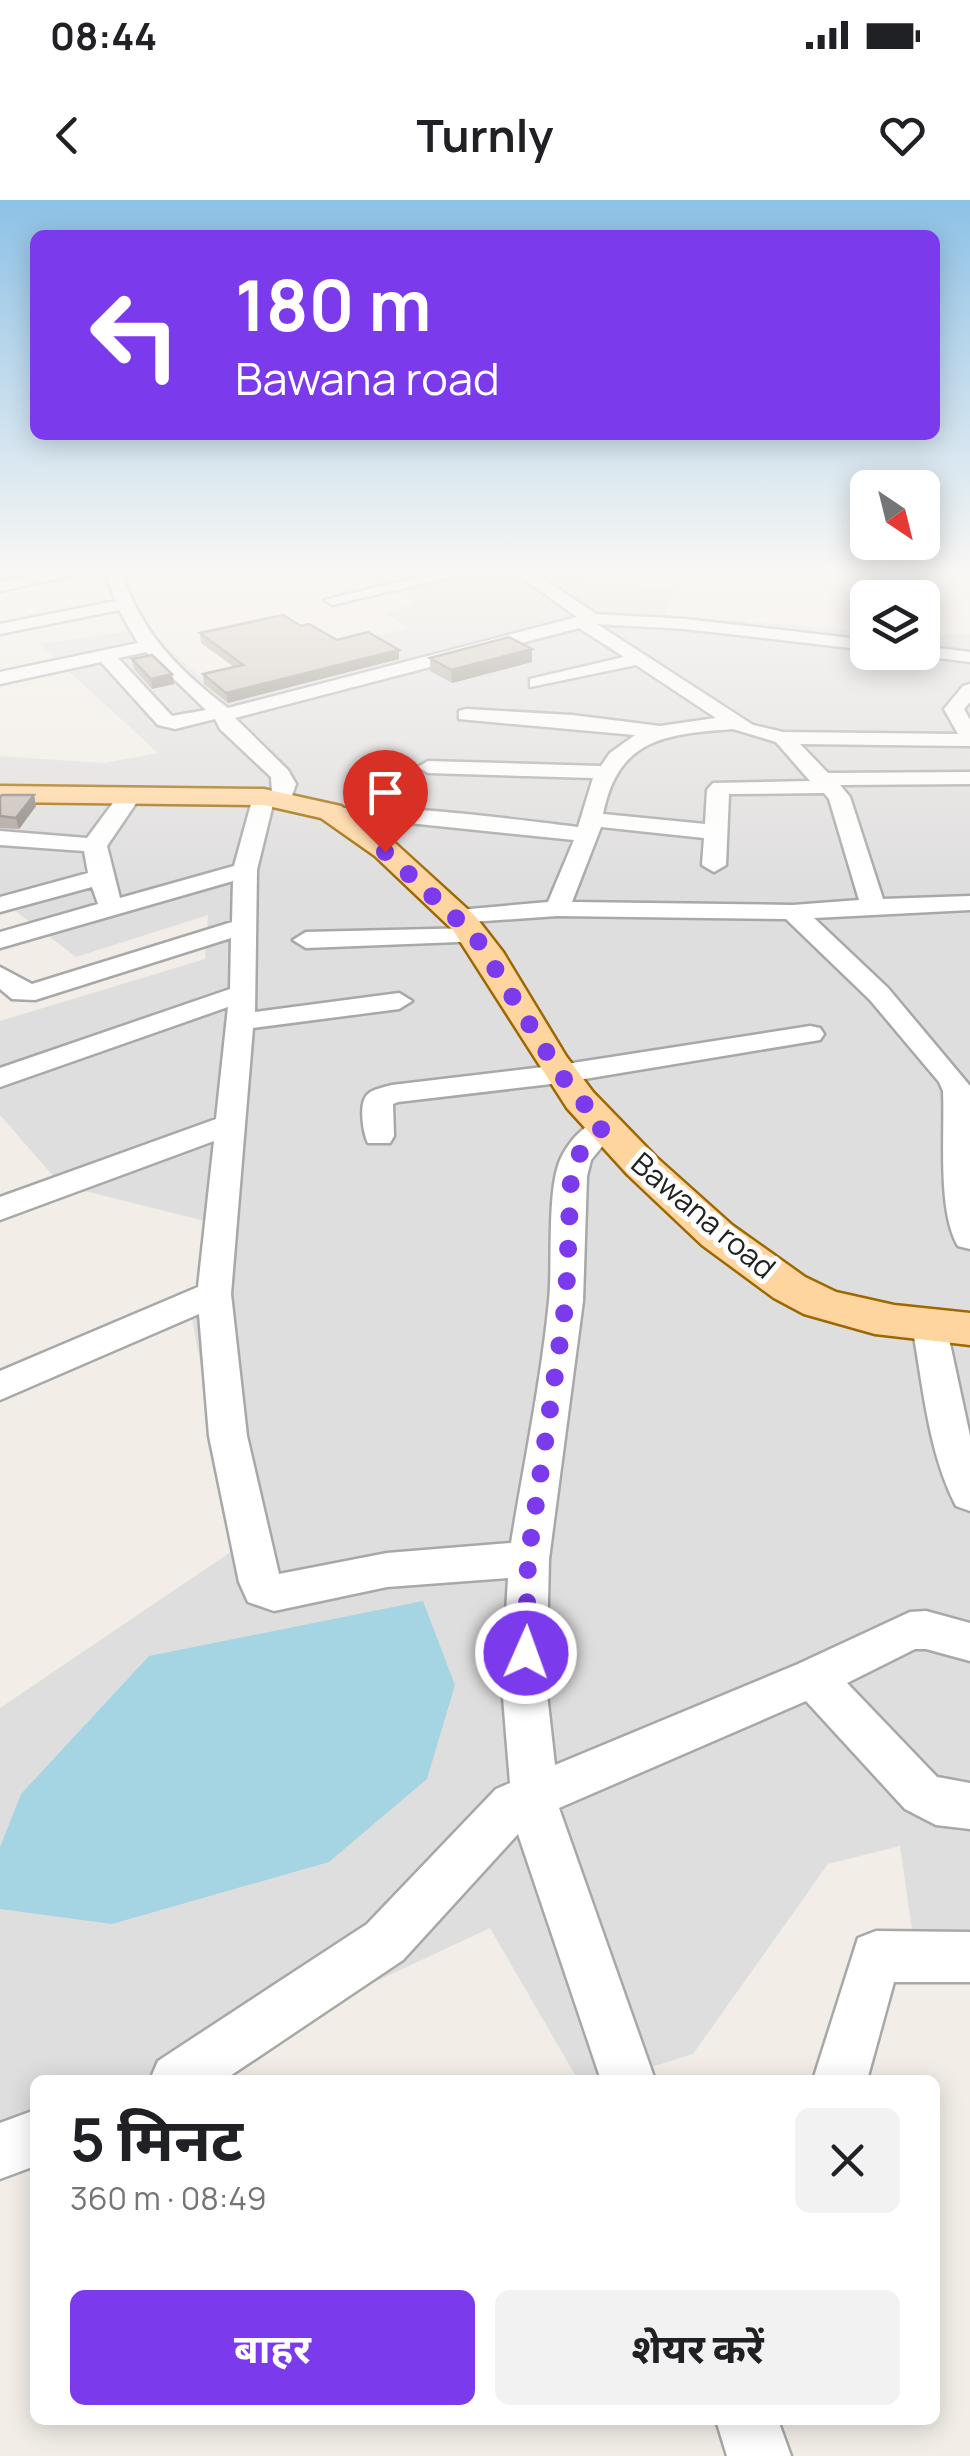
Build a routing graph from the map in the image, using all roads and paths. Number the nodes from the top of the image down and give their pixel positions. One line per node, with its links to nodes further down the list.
1 (125, 677): 8 (street)
2 (183, 677): 8 (street)
3 (364, 677): 8 (street)
4 (565, 677): 6 (street)
5 (667, 677): 10 (street)
6 (537, 684)
7 (970, 690): 13 (street)
8 (222, 714): 21 (street)
9 (466, 715): 11 (street)
10 (735, 723): 11 (street); 12 (street)
11 (654, 731): 15 (street)
12 (783, 738): 13 (street); 18 (street)
13 (970, 738)
14 (428, 766): 15 (street)
15 (603, 772): 24 (street)
16 (960, 778): 18 (street); 22 (street)
17 (0, 782): 19 (main road, Bawana road)
18 (824, 783): 25 (street); 34 (street)
19 (121, 793): 20 (main road, Bawana road); 21 (main road, Bawana road); 27 (street)
20 (0, 794)
21 (272, 798): 23 (main road, Bawana road); 29 (street)
22 (970, 802)
23 (335, 814): 24 (street); 37 (main road, Bawana road)
24 (589, 827): 25 (street); 35 (street)
25 (715, 832): 28 (street)
26 (0, 838): 27 (street)
27 (93, 844): 30 (street)
28 (714, 865)
29 (244, 870): 33 (street); 38 (street)
30 (100, 877): 32 (street); 33 (street)
31 (970, 903): 34 (street)
32 (0, 905)
33 (111, 908): 39 (street)
34 (869, 908): 36 (street)
35 (557, 909): 36 (street); 37 (street)
36 (793, 912): 46 (street)
37 (466, 926): 40 (street); 47 (main road, Bawana road)
38 (241, 927): 41 (street); 43 (street)
39 (0, 940)
40 (306, 940)
41 (0, 975)
42 (399, 1001): 43 (street)
43 (242, 1008): 48 (street); 49 (street)
44 (810, 1034): 47 (street)
45 (970, 1055): 46 (street)
46 (940, 1061): 52 (street)
47 (560, 1074): 50 (main road, Bawana road); 51 (street)
48 (0, 1078)
49 (228, 1126): 53 (street); 55 (street)
50 (603, 1127): 56 (main road, Bawana road); 60 (street)
51 (379, 1136)
52 (966, 1178): 54 (street)
53 (0, 1209)
54 (970, 1238)
55 (214, 1294): 58 (street); 60 (street)
56 (929, 1326): 57 (main road, Bawana road); 59 (street)
57 (970, 1329)
58 (0, 1386)
59 (970, 1496)
60 (528, 1558): 63 (street)
61 (970, 1642): 62 (street)
62 (812, 1678): 63 (street); 64 (street)
63 (532, 1796): 66 (street); 67 (street)
64 (970, 1806)
65 (970, 1957): 68 (street)
66 (184, 2075)
67 (626, 2075)
68 (841, 2075)
69 (30, 2140): 70 (street)
70 (0, 2151)
71 (748, 2425): 72 (street)
72 (759, 2456)

